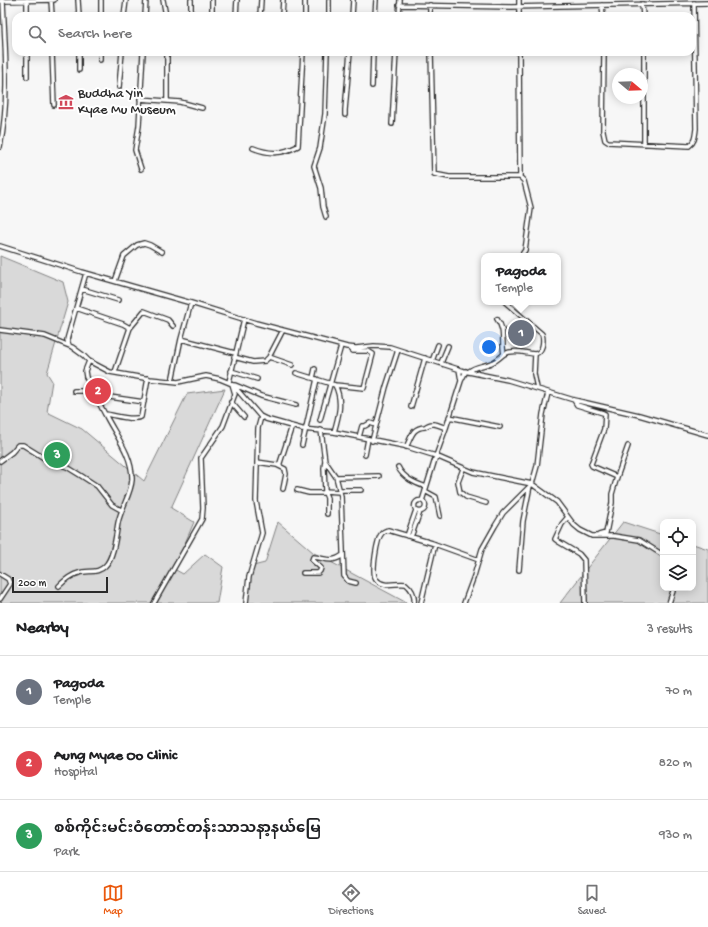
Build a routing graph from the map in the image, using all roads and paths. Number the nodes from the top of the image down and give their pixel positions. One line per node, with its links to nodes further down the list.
1 (27, 0): 2 (street); 21 (street); 31 (street)
2 (52, 0): 32 (street)
3 (78, 0): 33 (street)
4 (101, 0): 34 (street)
5 (126, 0): 35 (street)
6 (146, 0): 36 (street)
7 (163, 0): 37 (street)
8 (191, 0): 38 (street)
9 (212, 0): 39 (street)
10 (237, 0): 40 (street)
11 (261, 0): 41 (street)
12 (283, 0): 42 (street)
13 (305, 0): 43 (street)
14 (330, 0): 44 (street)
15 (353, 0): 45 (street)
16 (376, 0): 46 (street)
17 (400, 0): 25 (street)
18 (452, 0): 28 (street)
19 (519, 0): 30 (street)
20 (587, 0): 29 (street)
21 (2, 1): 81 (street)
22 (694, 3): 23 (street); 24 (street); 52 (street)
23 (708, 3)
24 (642, 4): 27 (street); 51 (street)
25 (399, 5): 26 (street); 47 (street)
26 (430, 5): 28 (street); 48 (street)
27 (602, 5): 29 (street); 50 (street)
28 (452, 6): 30 (street)
29 (587, 6): 30 (street)
30 (519, 7): 49 (street)
31 (27, 12)
32 (52, 12)
33 (79, 12)
34 (101, 12)
35 (124, 12)
36 (145, 12)
37 (165, 12)
38 (191, 12)
39 (212, 12)
40 (236, 12)
41 (260, 12)
42 (282, 12)
43 (305, 12)
44 (329, 12)
45 (352, 12)
46 (375, 12)
47 (399, 12)
48 (430, 12)
49 (519, 12)
50 (603, 12)
51 (643, 12)
52 (694, 12)
53 (27, 56): 72 (street)
54 (52, 56): 77 (street)
55 (79, 56): 71 (street)
56 (100, 56): 70 (street)
57 (122, 56): 74 (street)
58 (143, 56): 75 (street)
59 (168, 56): 76 (street)
60 (303, 56): 84 (street)
61 (327, 56): 87 (street)
62 (350, 56): 79 (street)
63 (373, 56): 73 (street)
64 (396, 56): 80 (street)
65 (431, 56): 86 (street)
66 (519, 56): 86 (street)
67 (604, 56): 82 (street)
68 (644, 56): 82 (street)
69 (694, 56): 82 (street)
70 (100, 60)
71 (79, 70)
72 (27, 77)
73 (372, 86)
74 (120, 87)
75 (140, 99): 76 (street); 85 (street)
76 (167, 100): 78 (street)
77 (54, 105)
78 (202, 108)
79 (345, 116)
80 (392, 124)
81 (2, 126): 83 (street)
82 (644, 144)
83 (0, 147)
84 (253, 148)
85 (141, 169)
86 (520, 178): 90 (street)
87 (326, 216)
88 (0, 246): 91 (street)
89 (162, 252): 92 (street)
90 (523, 253)
91 (86, 273): 92 (street); 93 (street)
92 (115, 281): 95 (street)
93 (82, 289): 94 (street); 97 (street)
94 (118, 300)
95 (191, 303): 98 (street); 105 (street)
96 (508, 305): 114 (street)
97 (76, 308): 101 (street); 104 (street)
98 (244, 319): 103 (street); 115 (street)
99 (496, 319): 113 (street)
100 (173, 326): 101 (street)
101 (130, 328): 125 (street)
102 (0, 330): 106 (street)
103 (283, 330): 108 (street); 116 (street)
104 (70, 332): 106 (street); 110 (street)
105 (181, 338): 115 (street); 131 (street)
106 (59, 341): 110 (street)
107 (438, 345): 119 (street)
108 (341, 346): 111 (street); 133 (street)
109 (448, 346): 120 (street)
110 (72, 347): 118 (street)
111 (350, 348): 112 (street); 135 (street)
112 (398, 350): 117 (street); 151 (street)
113 (504, 354): 114 (street); 126 (street)
114 (535, 354): 136 (street)
115 (235, 355): 116 (street); 124 (street)
116 (269, 357): 121 (street)
117 (426, 358): 119 (street); 145 (street)
118 (89, 361): 125 (street); 138 (street)
119 (432, 361): 120 (street)
120 (441, 364): 123 (street)
121 (292, 365)
122 (315, 369): 130 (street)
123 (459, 369): 126 (street); 132 (street)
124 (231, 371): 129 (street); 134 (street)
125 (115, 372): 128 (street)
126 (467, 372): 132 (street); 136 (street)
127 (296, 373): 130 (street)
128 (148, 378): 131 (street); 142 (street)
129 (257, 379)
130 (315, 379): 133 (street); 155 (street)
131 (172, 381): 134 (street)
132 (461, 381): 147 (street)
133 (330, 383): 135 (street); 150 (street)
134 (232, 384): 143 (street); 144 (street); 149 (street)
135 (335, 385): 157 (street)
136 (537, 388): 139 (street)
137 (74, 390): 138 (street)
138 (94, 391): 140 (street)
139 (548, 393): 141 (street); 175 (street)
140 (96, 395): 142 (street); 146 (street)
141 (574, 400): 158 (street); 174 (street)
142 (144, 402): 146 (street)
143 (232, 402): 148 (street); 203 (street)
144 (296, 405)
145 (411, 407)
146 (105, 414): 184 (street)
147 (449, 416): 153 (street); 154 (street)
148 (244, 417)
149 (262, 417): 152 (street); 168 (street)
150 (320, 420)
151 (376, 425): 159 (street); 160 (street)
152 (292, 426): 155 (street); 169 (street)
153 (500, 427)
154 (446, 428): 163 (street); 165 (street)
155 (305, 429): 156 (street); 161 (street)
156 (321, 430): 157 (street); 167 (street)
157 (334, 432): 159 (street)
158 (708, 435)
159 (359, 437): 160 (street)
160 (370, 440): 163 (street); 164 (street)
161 (302, 445)
162 (628, 446): 174 (street)
163 (406, 447): 165 (street)
164 (365, 455)
165 (436, 456): 171 (street); 177 (street)
166 (0, 461): 184 (street)
167 (325, 461): 173 (street); 181 (street)
168 (257, 462): 169 (street); 204 (street)
169 (279, 466): 176 (street)
170 (398, 467): 177 (street)
171 (463, 468): 175 (street); 183 (street)
172 (379, 476): 173 (street)
173 (336, 477): 180 (street)
174 (617, 477): 190 (street)
175 (531, 485): 189 (street); 195 (street); 196 (street)
176 (283, 488)
177 (426, 489): 182 (street); 188 (street)
178 (297, 490): 181 (street)
179 (361, 490): 180 (street)
180 (340, 491): 181 (street); 194 (street)
181 (325, 492): 187 (street)
182 (422, 501): 185 (street); 186 (street)
183 (486, 503)
184 (121, 510): 200 (street)
185 (416, 510): 186 (street); 191 (street)
186 (420, 512): 191 (street)
187 (328, 514)
188 (440, 516)
189 (568, 517): 190 (street); 208 (street)
190 (592, 536): 193 (street)
191 (409, 537): 192 (street); 205 (street)
192 (435, 544): 195 (street); 206 (street)
193 (660, 553)
194 (343, 555): 197 (street); 199 (street)
195 (479, 560): 207 (street)
196 (519, 570)
197 (303, 573)
198 (0, 574): 202 (street)
199 (356, 583)
200 (59, 586)
201 (673, 591): 209 (street)
202 (0, 598)
203 (154, 603)
204 (246, 603)
205 (414, 603)
206 (421, 603)
207 (464, 603)
208 (585, 603)
209 (669, 603)

